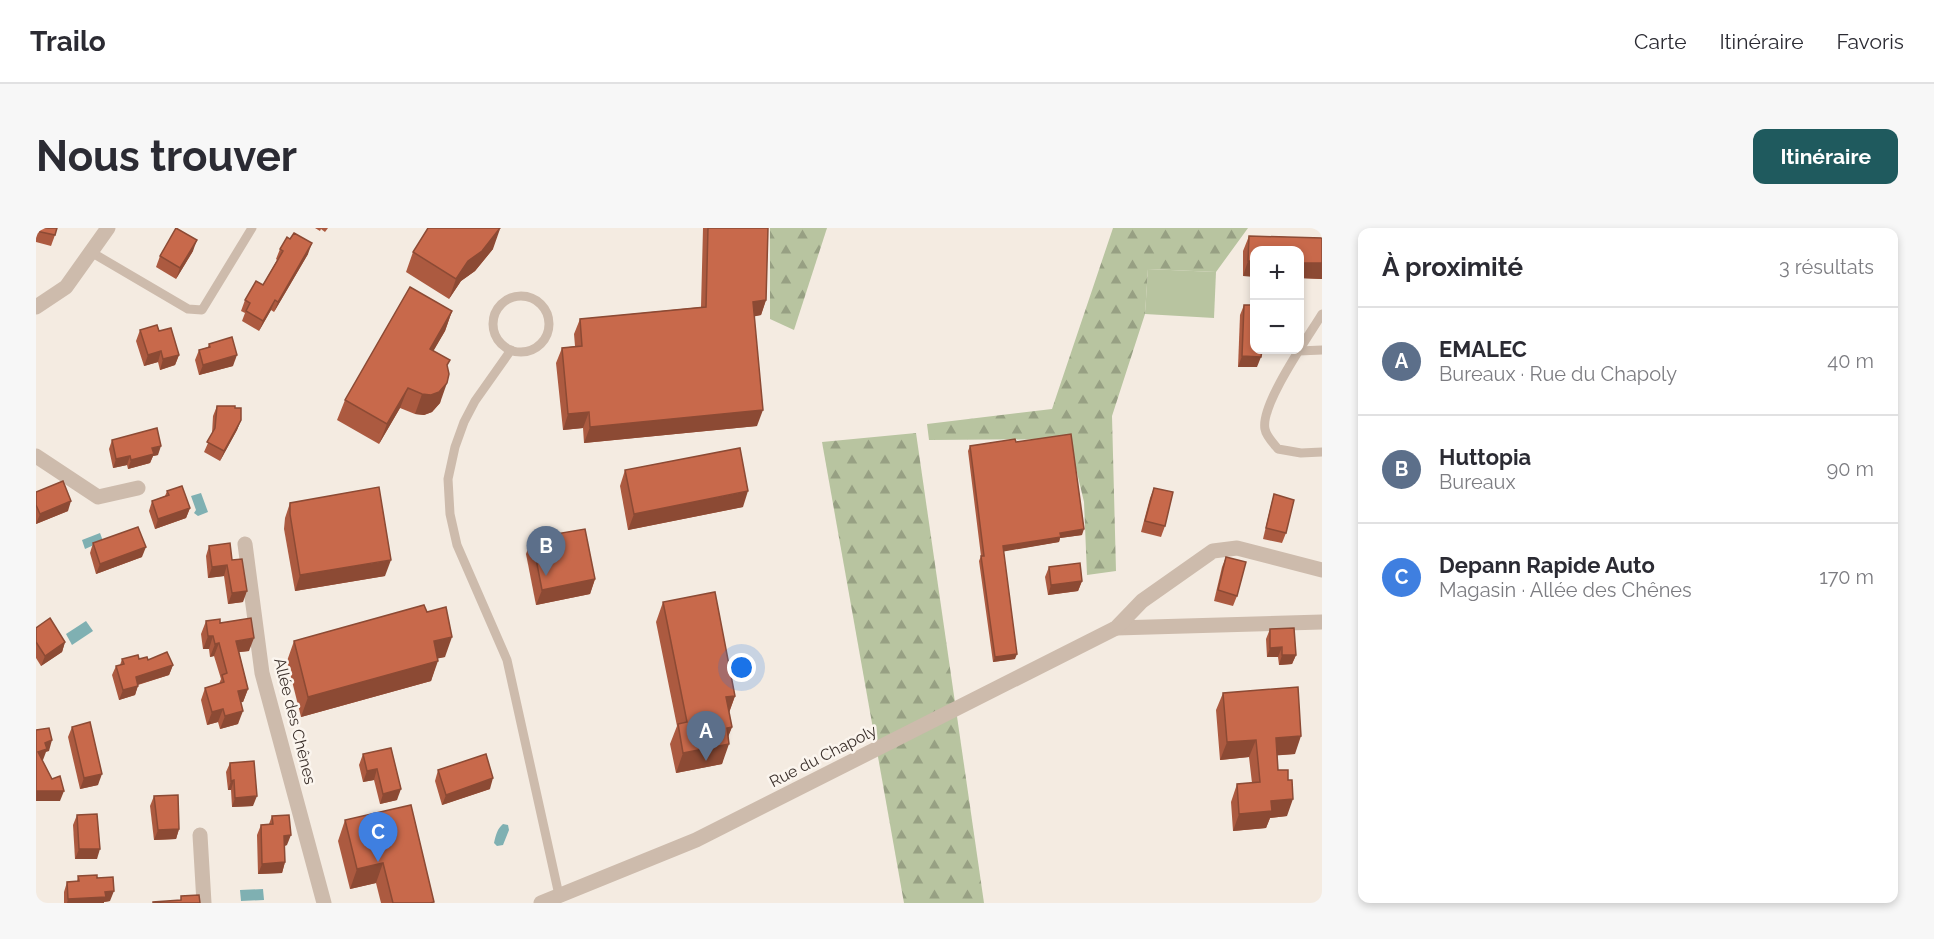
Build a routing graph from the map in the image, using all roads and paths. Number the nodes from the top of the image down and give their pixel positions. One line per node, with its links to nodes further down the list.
1 (108, 228): 3 (street)
2 (252, 228): 3 (lane)
3 (91, 252): 4 (street)
4 (36, 307)
5 (1322, 314): 6 (lane)
6 (1304, 343)
7 (511, 350): 7 (lane); 19 (lane)
8 (1322, 350): 9 (lane)
9 (1304, 351)
10 (1297, 354): 11 (lane)
11 (1322, 452)
12 (36, 456): 13 (street)
13 (138, 488)
14 (245, 544): 21 (street, Allée des Chênes)
15 (1322, 570): 17 (street, Rue du Chapoly)
16 (1322, 622): 17 (street, Rue du Chapoly)
17 (1116, 628): 19 (street, Rue du Chapoly)
18 (200, 835): 20 (street)
19 (559, 896): 22 (street, Rue du Chapoly)
20 (204, 903)
21 (324, 903)
22 (541, 903)

